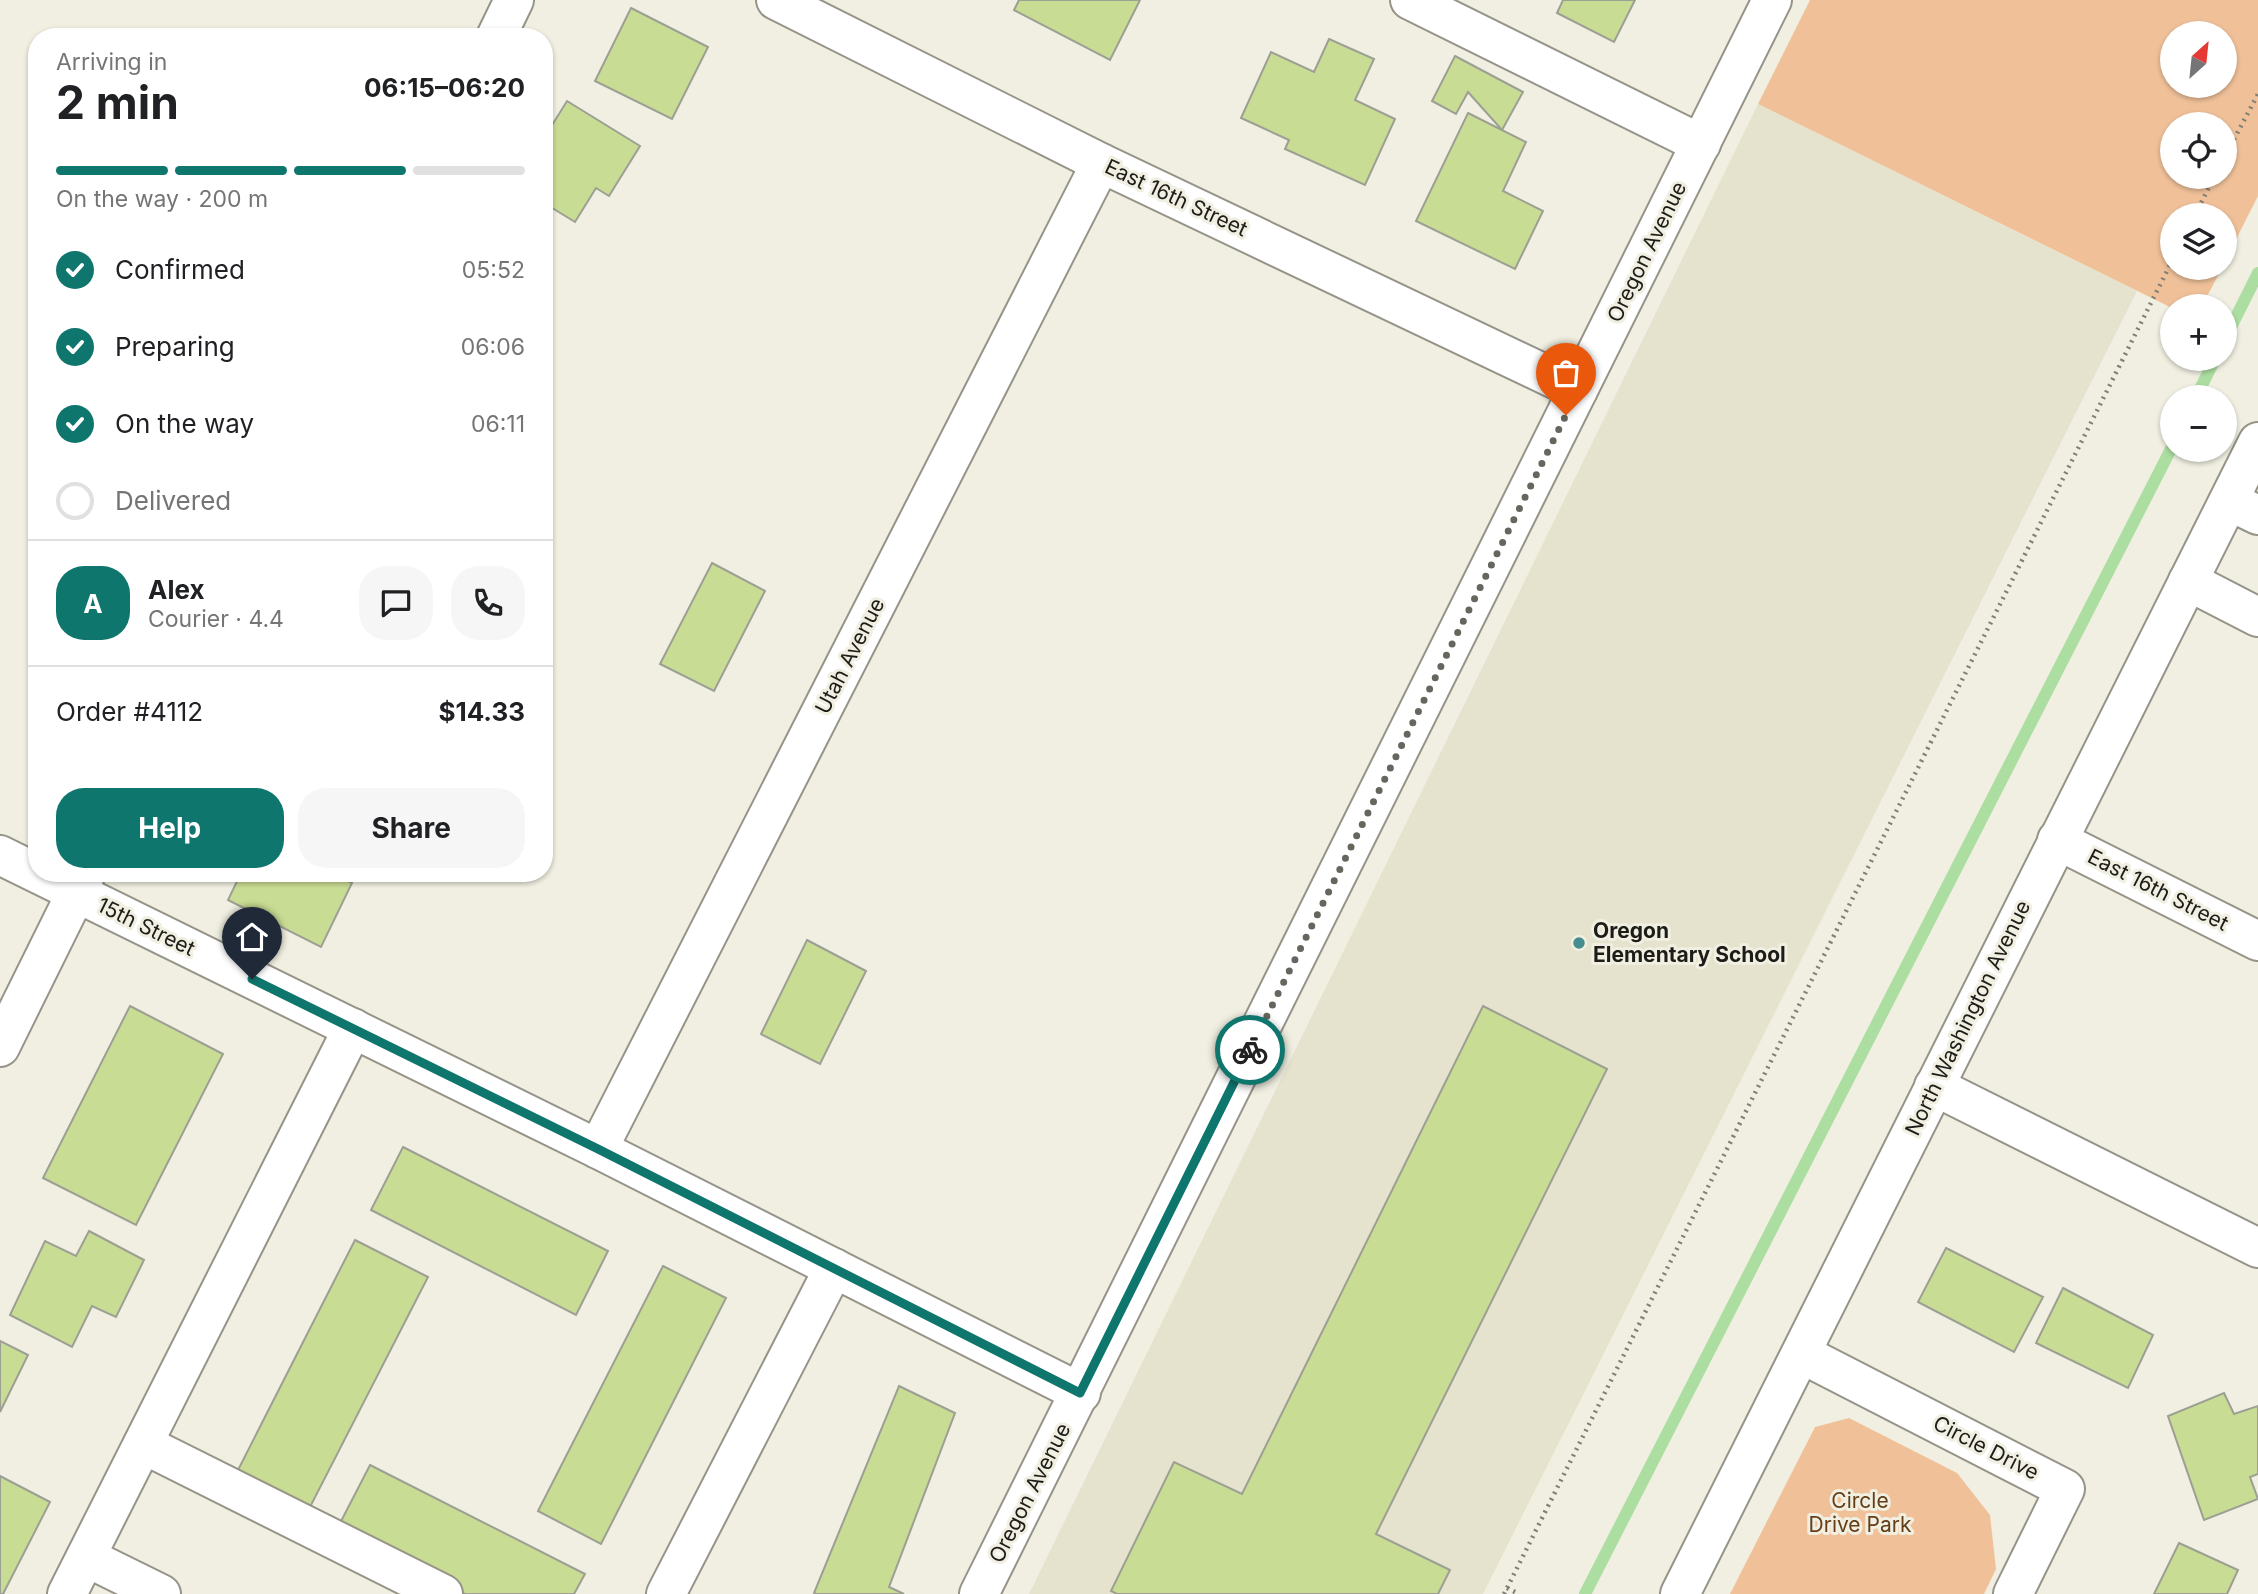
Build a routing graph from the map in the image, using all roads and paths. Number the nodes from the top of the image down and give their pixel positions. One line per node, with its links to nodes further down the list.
1 (514, 0): 5 (street)
2 (776, 0): 9 (street, East 16th Street)
3 (1410, 0): 8 (street)
4 (1772, 0): 8 (street, Oregon Avenue)
5 (500, 28)
6 (2258, 94): 7 (path)
7 (2237, 134)
8 (1701, 144): 11 (street, Oregon Avenue)
9 (1101, 163): 11 (street, East 16th Street); 24 (street, Utah Avenue)
10 (2162, 280): 31 (path)
11 (1578, 390): 28 (street, Oregon Avenue)
12 (2258, 442): 13 (street, North Washington Avenue)
13 (2243, 508): 14 (street, North Washington Avenue)
14 (2188, 581): 15 (street); 16 (street, North Washington Avenue)
15 (2258, 617)
16 (2057, 839): 20 (street, East 16th Street); 23 (street, North Washington Avenue)
17 (0, 855): 18 (street, 15th Street)
18 (28, 865)
19 (81, 883): 21 (street, 15th Street); 22 (street)
20 (2258, 941)
21 (353, 1028): 24 (street, 15th Street); 29 (street)
22 (0, 1047)
23 (1934, 1086): 25 (street); 27 (street, North Washington Avenue)
24 (598, 1149): 26 (street, 15th Street)
25 (2258, 1248)
26 (834, 1268): 28 (street, 15th Street); 35 (street)
27 (1802, 1354): 38 (street, North Washington Avenue); 39 (street, Circle Drive)
28 (1080, 1393): 36 (street, Oregon Avenue)
29 (144, 1444): 30 (street); 34 (street)
30 (86, 1557): 32 (street); 33 (street)
31 (1506, 1591): 37 (path)
32 (67, 1594)
33 (161, 1594)
34 (443, 1594)
35 (666, 1594)
36 (979, 1594)
37 (1518, 1594)
38 (1680, 1594)
39 (2012, 1594)

